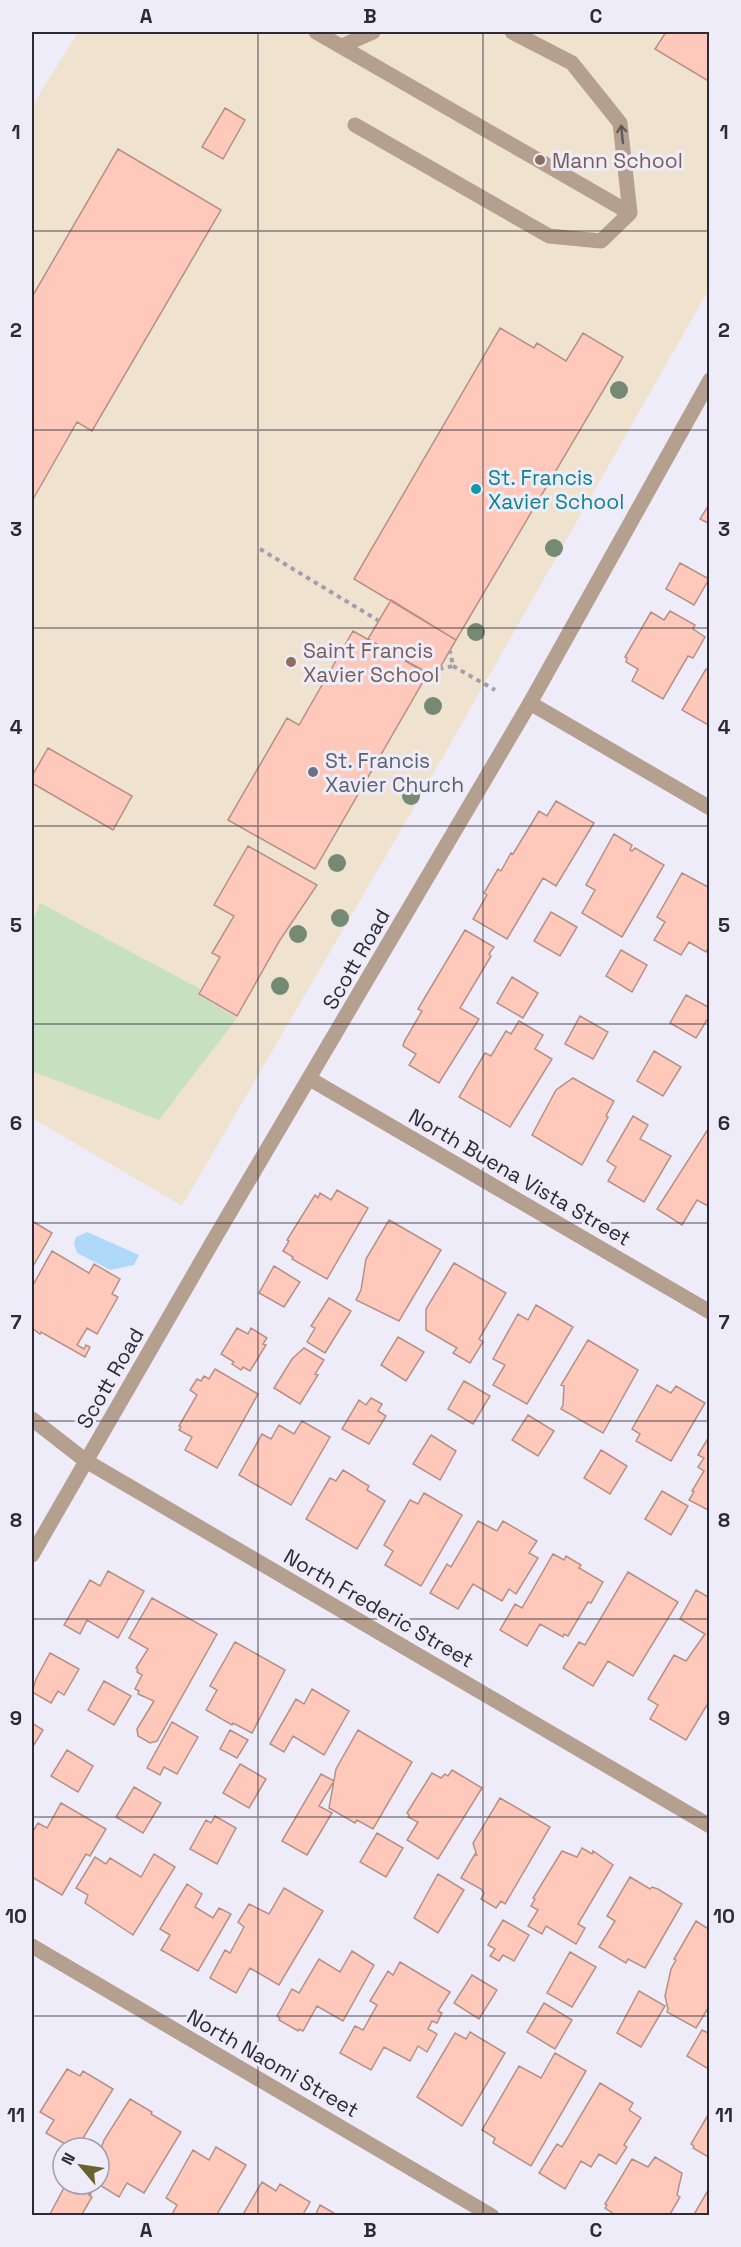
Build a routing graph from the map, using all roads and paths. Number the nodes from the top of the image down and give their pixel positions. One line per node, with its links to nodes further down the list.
1 (316, 32): 4 (street)
2 (373, 32): 4 (street)
3 (513, 32): 6 (street, one-way to 3)
4 (342, 46): 6 (street)
5 (356, 125): 6 (street)
6 (630, 213)
7 (710, 380): 14 (street, Scott Road)
8 (260, 549): 9 (path)
9 (379, 621)
10 (450, 651): 11 (path)
11 (453, 666): 12 (path); 13 (path)
12 (439, 669)
13 (495, 690)
14 (530, 703): 15 (street); 16 (street, Scott Road)
15 (710, 808)
16 (310, 1079): 17 (street, North Buena Vista Street); 19 (street, Scott Road)
17 (710, 1312)
18 (32, 1419): 19 (street, North Frederic Street)
19 (86, 1461): 20 (street, Scott Road); 21 (street, North Frederic Street)
20 (32, 1555)
21 (710, 1826)
22 (32, 1946): 23 (street, North Naomi Street)
23 (492, 2216)

